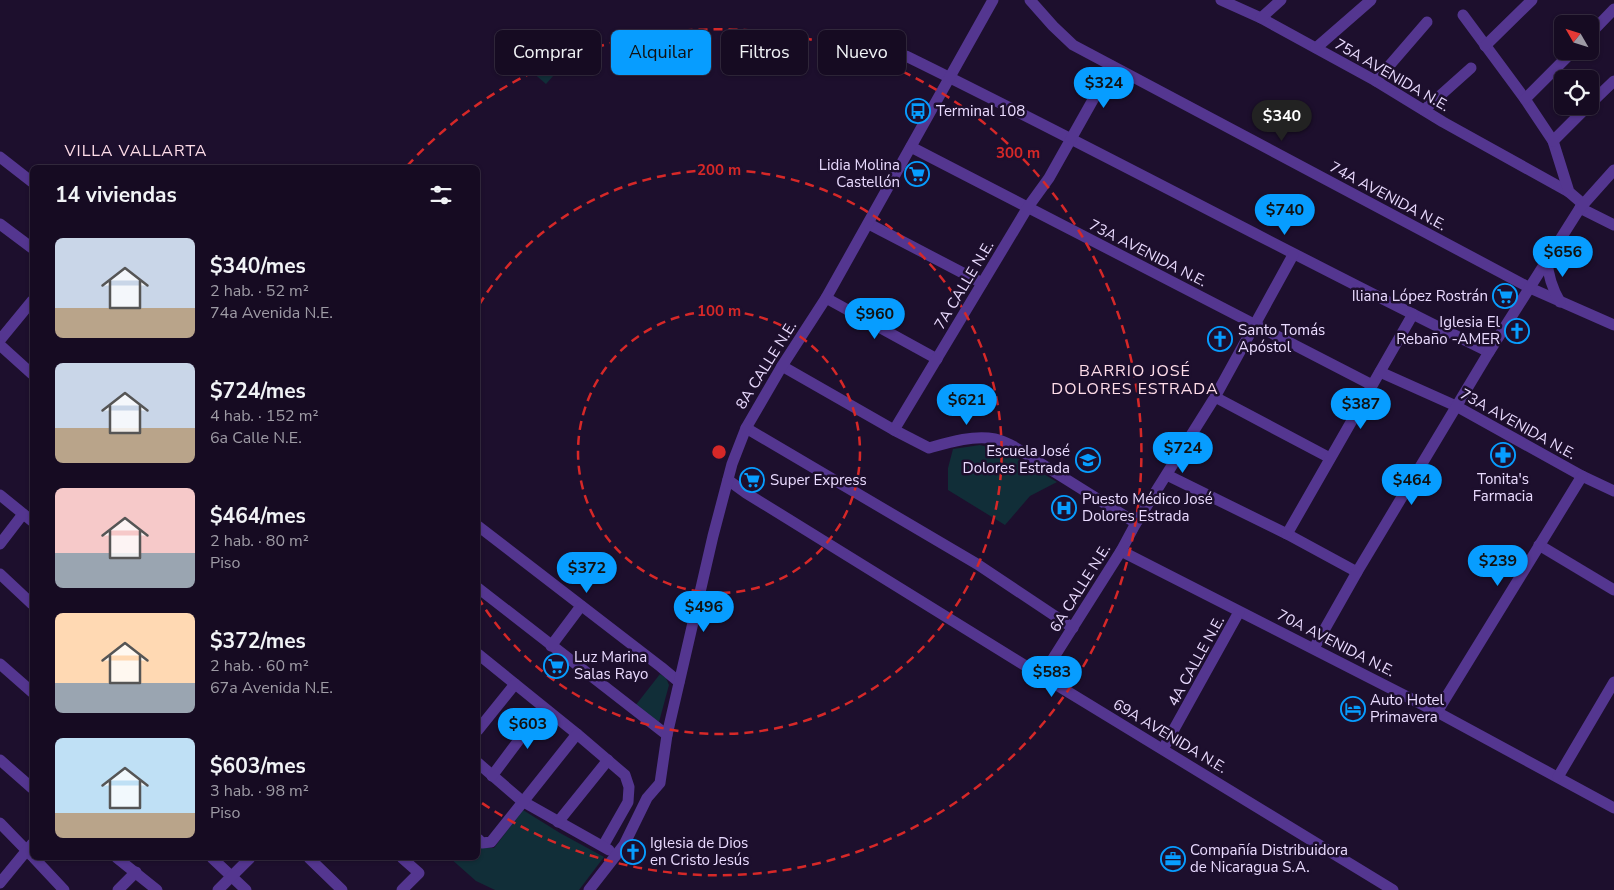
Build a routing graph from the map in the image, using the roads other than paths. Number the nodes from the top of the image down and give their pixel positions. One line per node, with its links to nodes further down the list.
1 (993, 0): 20 (street, 8A CALLE N.E.)
2 (1030, 0): 18 (street, 74A AVENIDA N.E.)
3 (1221, 0): 11 (street, 75A AVENIDA N.E.)
4 (1281, 0): 11 (street)
5 (1371, 0): 15 (street)
6 (1532, 0): 14 (street)
7 (1611, 0): 8 (street)
8 (1614, 3)
9 (1614, 9): 13 (street)
10 (1463, 15): 14 (street)
11 (1261, 18): 15 (street, 75A AVENIDA N.E.)
12 (1427, 22): 22 (street)
13 (1599, 25)
14 (1485, 46): 24 (street)
15 (1316, 48): 22 (street, 75A AVENIDA N.E.)
16 (906, 56): 20 (street)
17 (1564, 60): 24 (street)
18 (1112, 66): 27 (street); 43 (street, 74A AVENIDA N.E.)
19 (1471, 68): 25 (street)
20 (949, 77): 27 (street); 29 (street, 8A CALLE N.E.)
21 (1614, 80): 23 (street)
22 (1376, 81): 25 (street, 75A AVENIDA N.E.)
23 (1599, 95)
24 (1525, 99): 28 (street)
25 (1424, 110): 33 (street, 75A AVENIDA N.E.)
26 (1579, 115): 28 (street)
27 (1072, 139): 35 (street); 40 (street)
28 (1553, 141): 33 (street)
29 (911, 147): 35 (street, 73A AVENIDA N.E.); 37 (street, 8A CALLE N.E.)
30 (0, 157): 32 (street)
31 (1614, 170): 34 (street)
32 (30, 180)
33 (1566, 191): 34 (street, 75A AVENIDA N.E.)
34 (1582, 206): 38 (street); 41 (street)
35 (1028, 207): 42 (street, 7A CALLE N.E.); 48 (street, 73A AVENIDA N.E.)
36 (0, 224): 39 (street)
37 (869, 224): 42 (street); 44 (street, 8A CALLE N.E.)
38 (1614, 225)
39 (30, 246)
40 (1293, 255): 47 (street); 48 (street, 6A CALLE N.E.)
41 (1547, 260): 43 (street); 45 (street)
42 (982, 283): 52 (street, 7A CALLE N.E.)
43 (1530, 288): 45 (street, 74A AVENIDA N.E.); 51 (street)
44 (826, 298): 52 (street); 53 (street, 8A CALLE N.E.)
45 (1560, 302): 49 (street, 74A AVENIDA N.E.)
46 (30, 308): 50 (street)
47 (1413, 314): 51 (street); 55 (street)
48 (1254, 325): 56 (street, 73A AVENIDA N.E.); 57 (street, 6A CALLE N.E.)
49 (1614, 325)
50 (2, 339): 54 (street)
51 (1489, 352): 58 (street)
52 (937, 358): 60 (street, 7A CALLE N.E.)
53 (782, 366): 59 (street, 8A CALLE N.E.); 60 (street)
54 (30, 372)
55 (1380, 372): 56 (street); 58 (street, 73A AVENIDA N.E.)
56 (1372, 385): 61 (street)
57 (1215, 397): 61 (street); 62 (street, 6A CALLE N.E.)
58 (1456, 406): 63 (street, 73A AVENIDA N.E.); 74 (street)
59 (746, 428): 64 (street, 8A CALLE N.E.); 81 (street)
60 (894, 430): 68 (street)
61 (1330, 458): 70 (street)
62 (1167, 475): 68 (street, 6A CALLE N.E.); 70 (street)
63 (1582, 476): 65 (street, 73A AVENIDA N.E.); 72 (street)
64 (728, 480): 86 (street, 69A AVENIDA N.E.); 87 (street, 8A CALLE N.E.)
65 (1614, 491)
66 (0, 495): 67 (street)
67 (29, 517): 71 (street)
68 (1136, 524): 73 (street, 6A CALLE N.E.)
69 (480, 528): 79 (street)
70 (1287, 534): 74 (street)
71 (0, 544)
72 (1539, 545): 77 (street); 92 (street)
73 (1121, 551): 80 (street, 70A AVENIDA N.E.); 81 (street, 6A CALLE N.E.)
74 (1357, 572): 83 (street)
75 (0, 574): 78 (street)
76 (480, 590): 82 (street)
77 (1614, 590)
78 (30, 602)
79 (582, 606): 82 (street); 87 (street)
80 (1239, 612): 83 (street, 70A AVENIDA N.E.); 96 (street, 4A CALLE N.E.)
81 (1073, 628): 86 (street, 6A CALLE N.E.)
82 (552, 646): 95 (street)
83 (1314, 648): 92 (street, 70A AVENIDA N.E.)
84 (480, 659): 89 (street)
85 (0, 664): 90 (street)
86 (1042, 676): 96 (street, 69A AVENIDA N.E.)
87 (679, 682): 95 (street, 8A CALLE N.E.)
88 (1614, 682): 101 (street)
89 (515, 684): 91 (street); 93 (street)
90 (30, 690)
91 (543, 708): 94 (street); 100 (street)
92 (1437, 712): 101 (street, 70A AVENIDA N.E.)
93 (480, 728)
94 (577, 734): 98 (street); 103 (street)
95 (667, 735): 111 (street, 8A CALLE N.E.)
96 (1163, 749): 129 (street, 69A AVENIDA N.E.)
97 (0, 760): 102 (street)
98 (608, 760): 106 (street); 108 (street)
99 (480, 765): 100 (street)
100 (492, 776): 103 (street)
101 (1558, 777): 104 (street, 70A AVENIDA N.E.)
102 (30, 786)
103 (522, 802): 106 (street); 107 (street)
104 (1614, 808)
105 (0, 822): 109 (street)
106 (558, 822): 108 (street)
107 (480, 841)
108 (603, 846): 111 (street)
109 (30, 851)
110 (30, 853): 120 (street)
111 (617, 855): 128 (street)
112 (38, 860): 121 (street)
113 (120, 860): 118 (street)
114 (214, 860): 119 (street)
115 (248, 860): 119 (street)
116 (311, 860): 126 (street)
117 (404, 860): 127 (street)
118 (136, 872): 122 (street); 123 (street)
119 (232, 876): 124 (street); 125 (street)
120 (0, 883)
121 (64, 890)
122 (118, 890)
123 (157, 890)
124 (218, 890)
125 (246, 890)
126 (342, 890)
127 (402, 890)
128 (589, 890)
129 (1393, 890)

